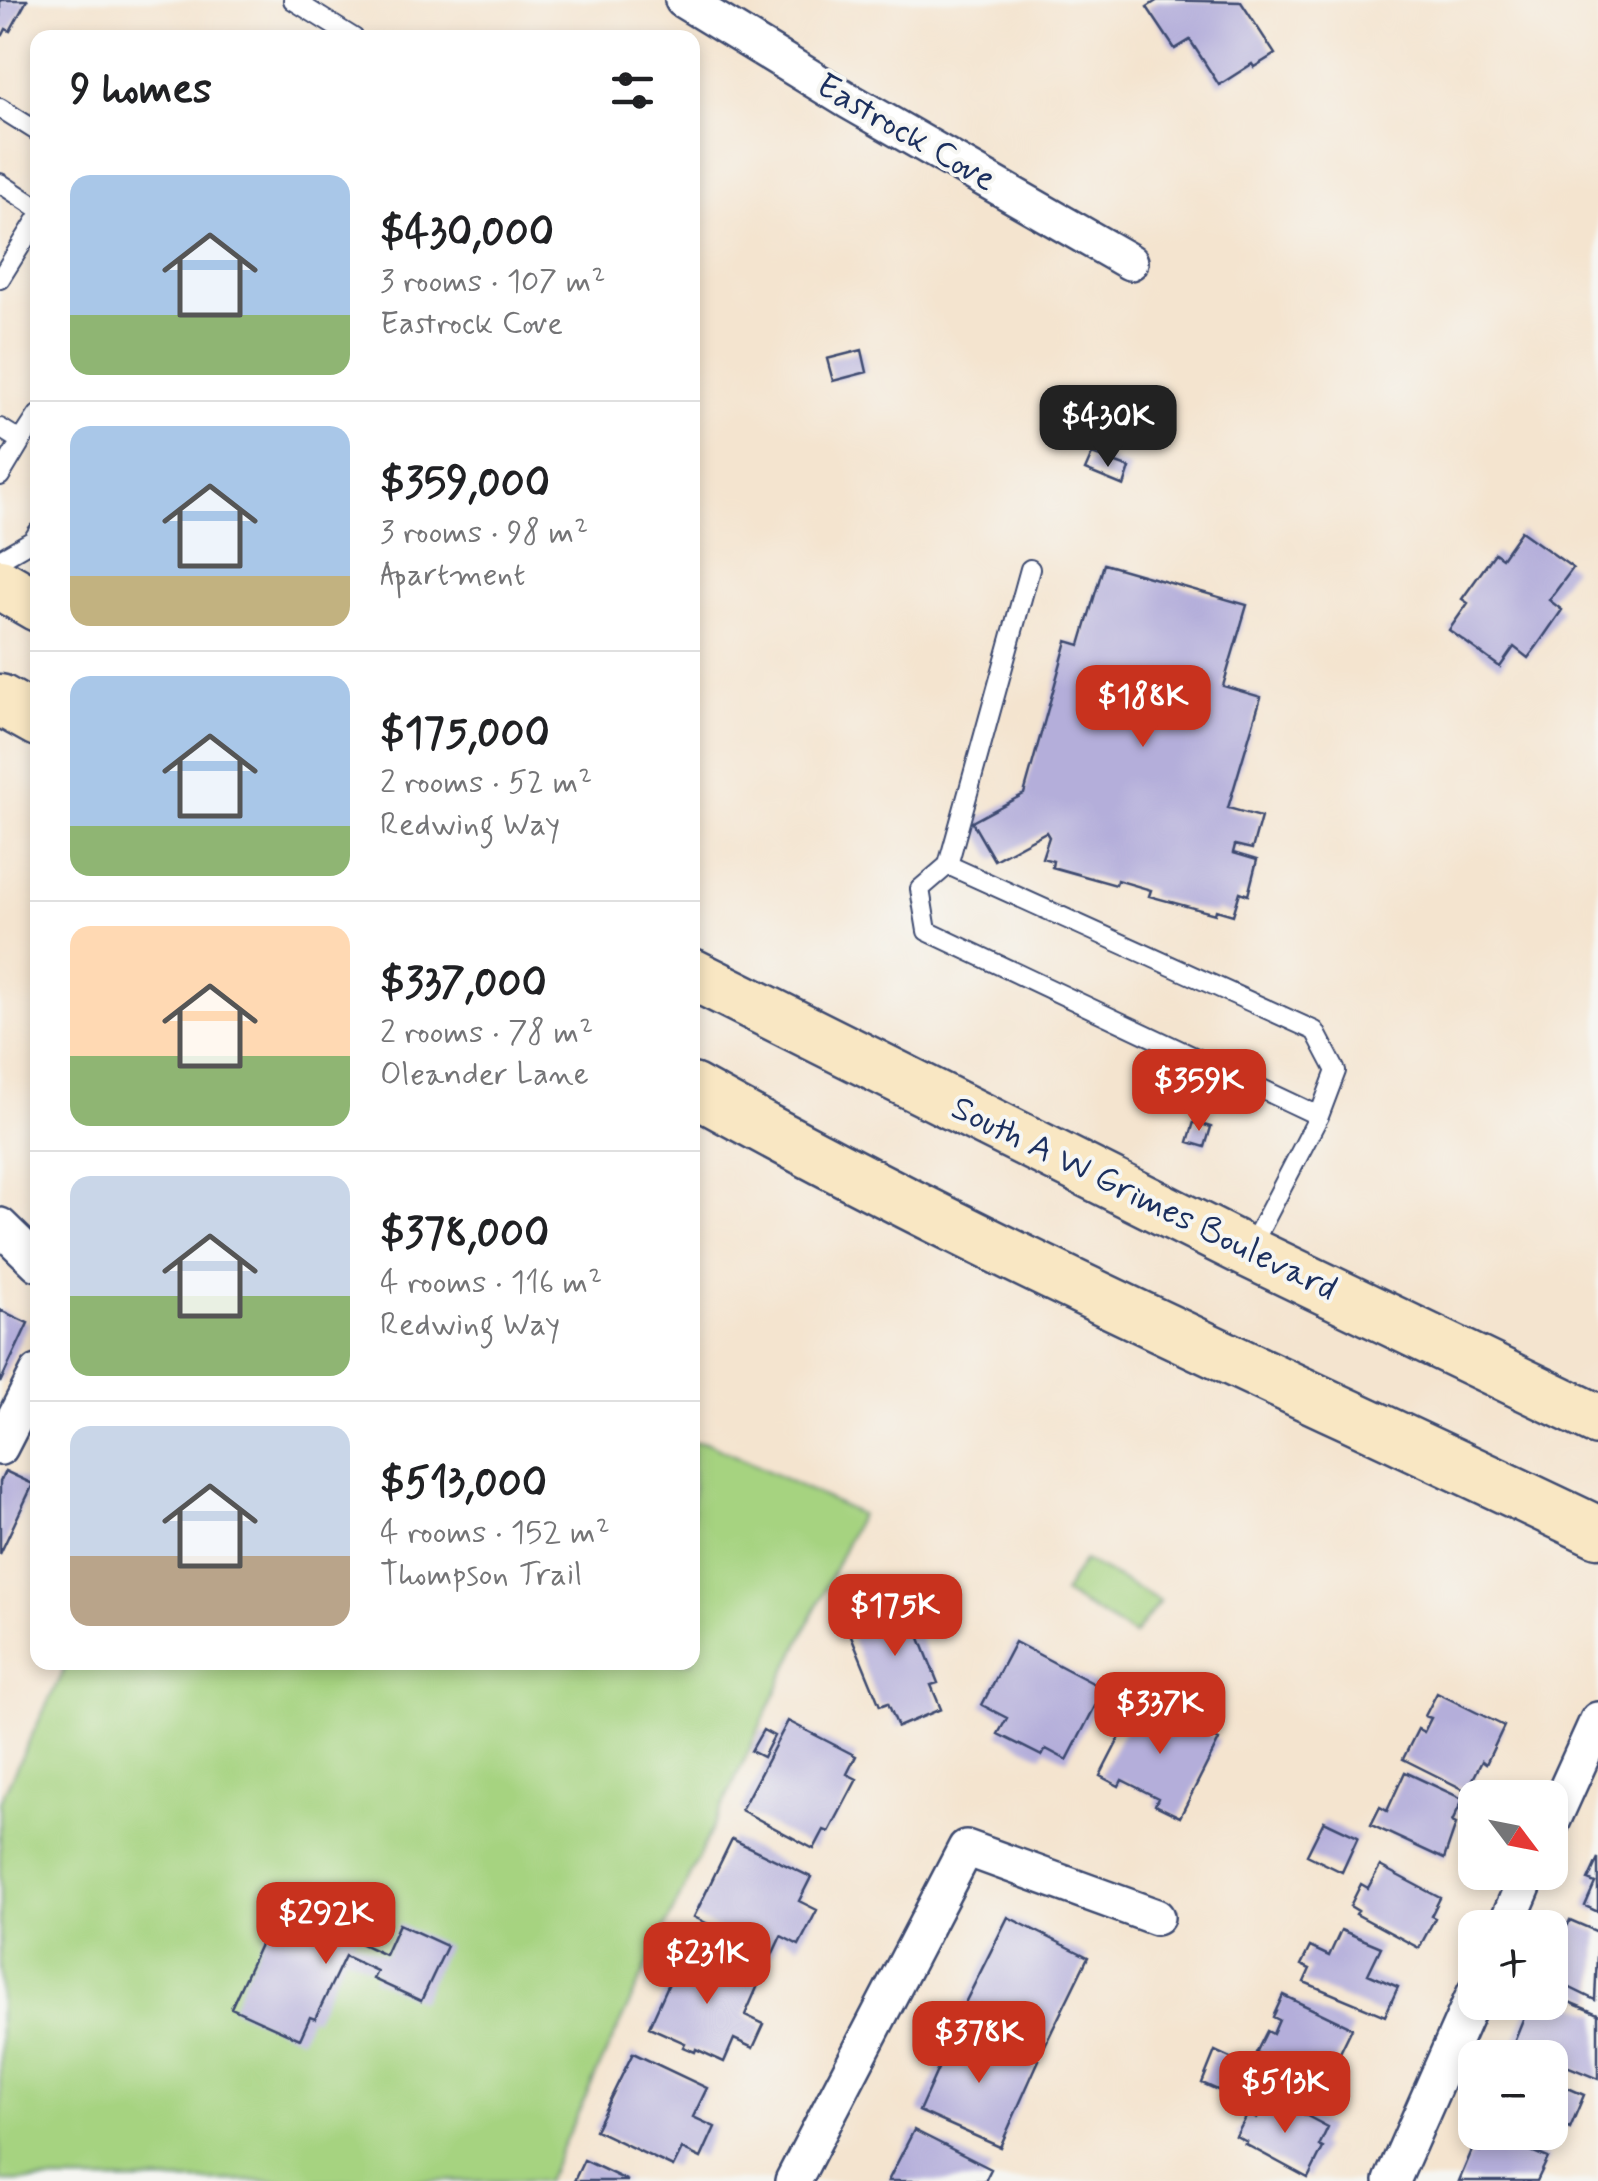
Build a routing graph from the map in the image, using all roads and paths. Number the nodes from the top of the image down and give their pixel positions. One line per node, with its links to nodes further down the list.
1 (292, 0): 3 (lane)
2 (683, 0): 9 (street, Eastrock Cove)
3 (341, 30)
4 (0, 108): 5 (lane)
5 (30, 127)
6 (0, 183): 7 (lane)
7 (30, 203)
8 (30, 231): 10 (lane)
9 (1130, 262)
10 (0, 279)
11 (30, 427): 13 (lane)
12 (0, 428): 13 (lane)
13 (21, 441): 14 (lane)
14 (0, 476)
15 (30, 541): 16 (lane)
16 (0, 559)
17 (1030, 570): 22 (lane)
18 (0, 584): 19 (main road)
19 (30, 601)
20 (0, 700): 21 (main road)
21 (30, 717)
22 (948, 865): 25 (lane); 25 (lane)
23 (700, 978): 27 (main road, South A W Grimes Boulevard)
24 (700, 1093): 32 (main road)
25 (1320, 1116): 27 (lane)
26 (0, 1226): 28 (street)
27 (1248, 1252): 30 (main road, South A W Grimes Boulevard)
28 (30, 1255)
29 (30, 1389): 31 (street)
30 (1598, 1420)
31 (0, 1446)
32 (1598, 1532)
33 (1598, 1720): 34 (street)
34 (1568, 1786)
35 (1156, 1917): 37 (street)
36 (1463, 2020): 38 (street)
37 (794, 2181)
38 (1392, 2181)

